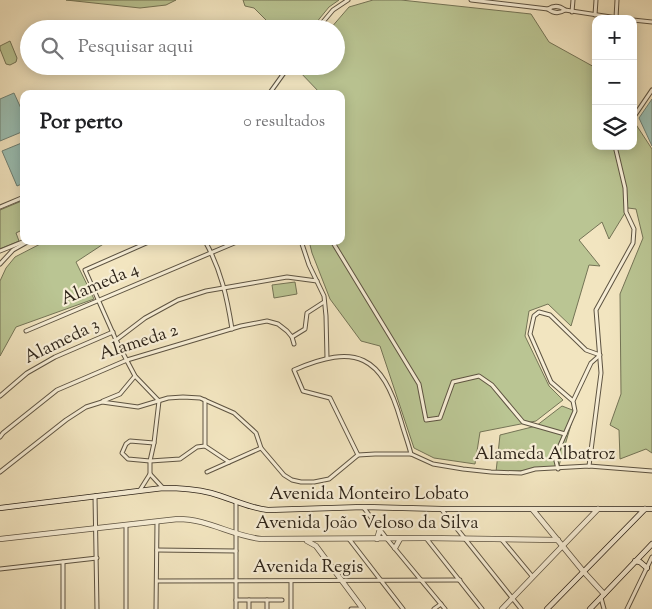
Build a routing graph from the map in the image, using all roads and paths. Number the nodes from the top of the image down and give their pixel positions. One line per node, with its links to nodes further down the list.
1 (348, 0): 9 (street)
2 (472, 0): 6 (street)
3 (573, 0): 6 (street)
4 (596, 0): 7 (street)
5 (617, 0): 8 (street)
6 (572, 12): 7 (street)
7 (595, 15)
8 (616, 15)
9 (325, 20)
10 (637, 20): 11 (street)
11 (652, 22)
12 (282, 75): 13 (street)
13 (271, 90)
14 (652, 90): 15 (street)
15 (637, 112)
16 (616, 150): 39 (street)
17 (20, 199): 18 (street)
18 (0, 207)
19 (20, 243): 26 (street)
20 (22, 245): 28 (street)
21 (142, 245): 31 (street)
22 (207, 245): 27 (street)
23 (230, 245): 27 (street, Alameda 4)
24 (302, 245): 29 (street)
25 (334, 245): 48 (street)
26 (0, 251)
27 (212, 253): 30 (street); 31 (street, Alameda 4)
28 (0, 264)
29 (317, 281): 30 (street); 32 (street)
30 (225, 288): 33 (street); 37 (street)
31 (99, 300): 34 (street, Alameda 4); 35 (street)
32 (324, 302): 36 (street); 40 (street)
33 (232, 329): 36 (street, Alameda 2); 41 (street, Alameda 2)
34 (26, 331)
35 (113, 332): 37 (street); 43 (street, Alameda 3)
36 (292, 337): 38 (street)
37 (116, 340): 41 (street)
38 (294, 344)
39 (600, 355): 47 (street); 47 (street); 57 (street)
40 (327, 358): 53 (street); 54 (street)
41 (127, 360): 42 (street); 49 (street, Alameda 2)
42 (134, 376): 45 (street); 46 (street)
43 (0, 396)
44 (205, 400): 45 (street); 51 (street); 52 (street)
45 (158, 401): 46 (street); 50 (street)
46 (102, 402): 60 (street)
47 (573, 402): 48 (street)
48 (565, 434): 58 (street)
49 (0, 437)
50 (154, 443): 55 (street); 55 (street)
51 (205, 446): 55 (street); 56 (street)
52 (261, 448): 54 (street); 56 (street)
53 (411, 454): 54 (street, Alameda Albatroz); 58 (street, Alameda Albatroz)
54 (358, 456)
55 (150, 461): 62 (street)
56 (229, 462): 61 (street)
57 (590, 466): 58 (street, Alameda Albatroz); 59 (street, Alameda Albatroz)
58 (558, 469)
59 (652, 470)
60 (0, 472)
61 (207, 472)
62 (150, 474): 63 (street); 64 (street)
63 (163, 488): 64 (street, Avenida Monteiro Lobato); 66 (street, Avenida Monteiro Lobato)
64 (140, 490): 65 (street, Avenida Monteiro Lobato)
65 (95, 496): 68 (street, Avenida Monteiro Lobato); 76 (street)
66 (236, 502): 67 (street, Avenida Monteiro Lobato); 79 (street)
67 (364, 507): 69 (street, Avenida Monteiro Lobato); 77 (street)
68 (0, 508)
69 (442, 509): 73 (street, Avenida Monteiro Lobato); 88 (street)
70 (598, 509): 71 (street, Avenida Monteiro Lobato); 73 (street, Avenida Monteiro Lobato); 98 (street)
71 (645, 509): 72 (street, Avenida Monteiro Lobato); 112 (street)
72 (652, 509)
73 (533, 510): 78 (street)
74 (158, 522): 75 (street, Avenida João Veloso da Silva); 79 (street, Avenida João Veloso da Silva); 103 (street)
75 (126, 525): 76 (street, Avenida João Veloso da Silva); 130 (street)
76 (96, 528): 82 (street, Avenida João Veloso da Silva); 106 (street)
77 (380, 529): 85 (street); 86 (street)
78 (551, 532): 94 (street); 95 (street)
79 (236, 535): 92 (street, Avenida João Veloso da Silva); 104 (street)
80 (426, 538): 81 (street, Avenida João Veloso da Silva); 87 (street, Avenida João Veloso da Silva); 105 (street)
81 (436, 538): 88 (street, Avenida João Veloso da Silva); 105 (street)
82 (0, 539)
83 (349, 539): 84 (street, Avenida João Veloso da Silva); 93 (street, Avenida João Veloso da Silva); 97 (street)
84 (356, 539): 85 (street, Avenida João Veloso da Silva); 97 (street)
85 (377, 539): 86 (street, Avenida João Veloso da Silva)
86 (387, 539): 87 (street, Avenida João Veloso da Silva); 102 (street)
87 (400, 539): 102 (street)
88 (466, 539): 89 (street, Avenida João Veloso da Silva); 100 (street)
89 (473, 539): 90 (street, Avenida João Veloso da Silva); 100 (street)
90 (502, 539): 91 (street, Avenida João Veloso da Silva); 101 (street)
91 (510, 539): 94 (street, Avenida João Veloso da Silva); 101 (street)
92 (306, 540): 93 (street, Avenida João Veloso da Silva); 99 (street)
93 (316, 540): 99 (street)
94 (545, 540): 95 (street, Avenida João Veloso da Silva)
95 (558, 540): 98 (street)
96 (652, 544): 108 (street)
97 (354, 545): 120 (street)
98 (562, 545): 112 (street); 113 (street)
99 (316, 546): 117 (street)
100 (471, 546): 122 (street)
101 (509, 547): 113 (street)
102 (395, 548): 118 (street)
103 (157, 550): 104 (street); 115 (street)
104 (236, 550): 116 (street)
105 (436, 550): 114 (street)
106 (97, 558): 109 (street); 129 (street)
107 (652, 558): 110 (street)
108 (635, 561): 110 (street); 121 (street)
109 (63, 562): 111 (street); 128 (street)
110 (647, 568): 147 (street)
111 (0, 569)
112 (583, 571): 121 (street); 144 (street)
113 (532, 576): 122 (street)
114 (460, 580): 118 (street, Avenida Regis); 141 (street)
115 (156, 581): 116 (street, Avenida Regis); 131 (street)
116 (236, 581): 119 (street, Avenida Regis); 123 (street)
117 (342, 581): 119 (street, Avenida Regis); 120 (street, Avenida Regis); 137 (street)
118 (422, 581): 120 (street, Avenida Regis); 127 (street)
119 (291, 582): 135 (street)
120 (381, 582): 138 (street)
121 (602, 596): 145 (street); 146 (street)
122 (512, 598): 142 (street); 143 (street)
123 (236, 600): 124 (street); 132 (street)
124 (249, 600): 125 (street); 133 (street)
125 (267, 600): 126 (street); 134 (street)
126 (282, 600)
127 (440, 604): 139 (street); 140 (street)
128 (63, 609)
129 (97, 609)
130 (126, 609)
131 (156, 609)
132 (236, 609)
133 (249, 609)
134 (267, 609)
135 (291, 609)
136 (351, 609): 137 (street)
137 (362, 609)
138 (403, 609)
139 (434, 609)
140 (445, 609)
141 (482, 609)
142 (502, 609)
143 (521, 609)
144 (546, 609)
145 (590, 609)
146 (604, 609)
147 (627, 609)

